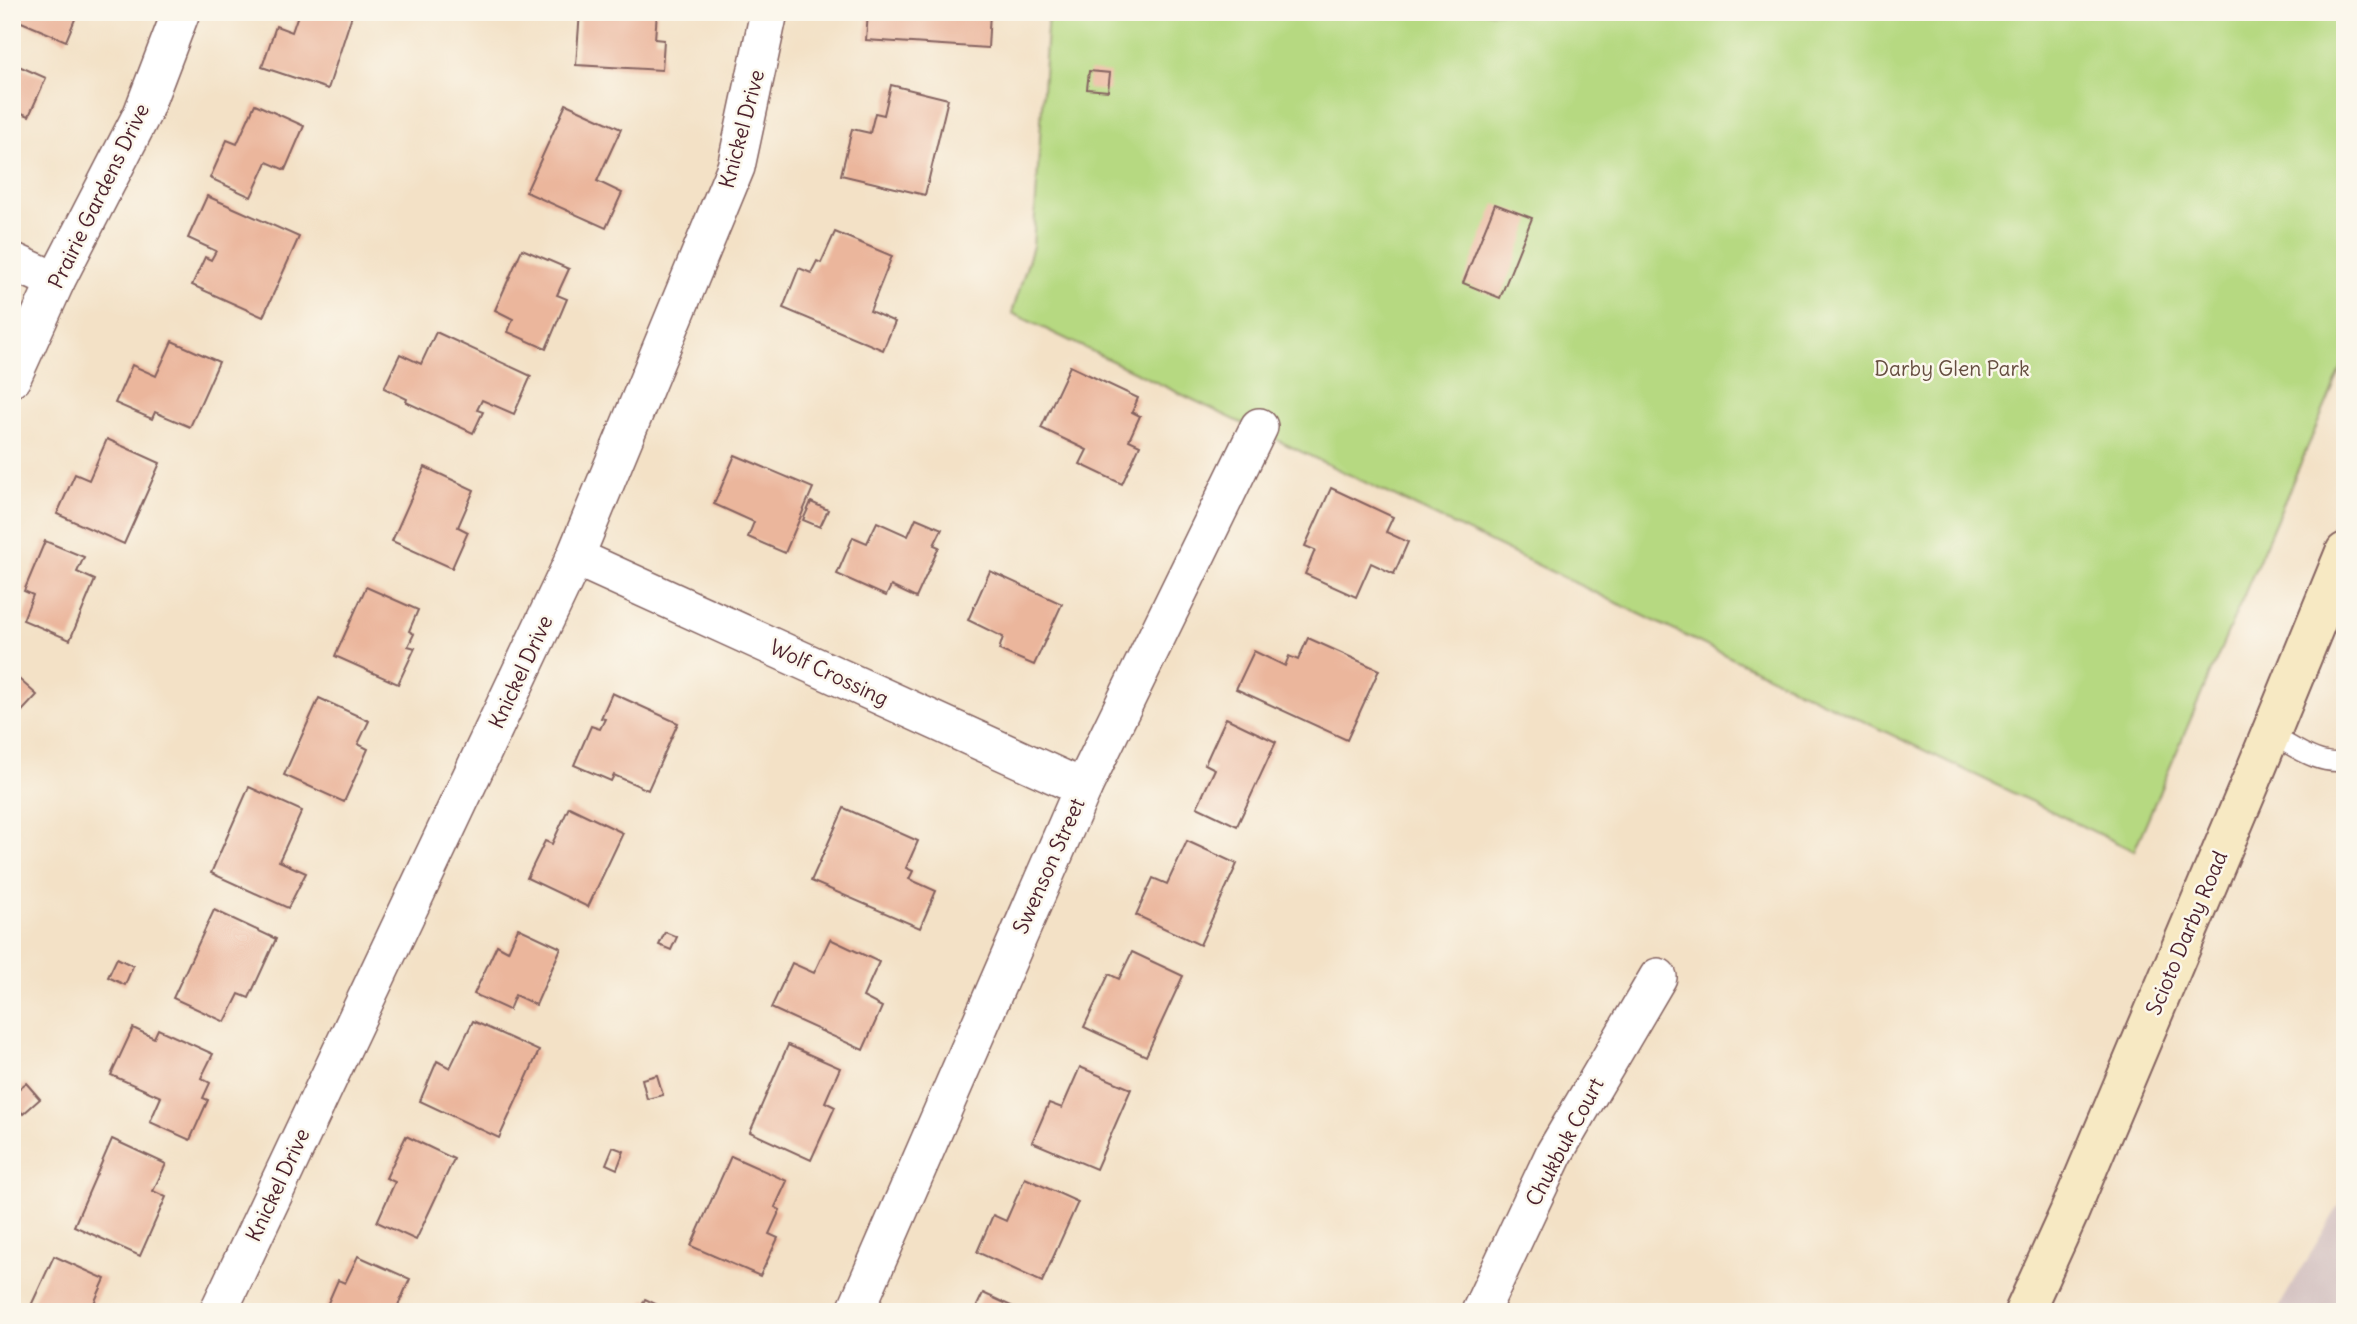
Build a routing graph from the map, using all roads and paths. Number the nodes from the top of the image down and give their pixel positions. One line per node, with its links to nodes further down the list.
1 (181, 12): 4 (street, Prairie Gardens Drive)
2 (769, 12): 8 (street, Knickel Drive)
3 (12, 261): 4 (street)
4 (56, 281): 5 (street, Prairie Gardens Drive)
5 (12, 378)
6 (1259, 427): 11 (street, Swenson Street)
7 (2345, 552): 9 (main road, Scioto Darby Road)
8 (575, 557): 11 (street, Wolf Crossing); 13 (street, Knickel Drive)
9 (2270, 734): 10 (lane); 16 (main road, Scioto Darby Road)
10 (2345, 761)
11 (1083, 788): 14 (street, Swenson Street)
12 (1658, 977): 15 (street, Chukbuk Court)
13 (218, 1312)
14 (855, 1312)
15 (1480, 1312)
16 (2024, 1312)

